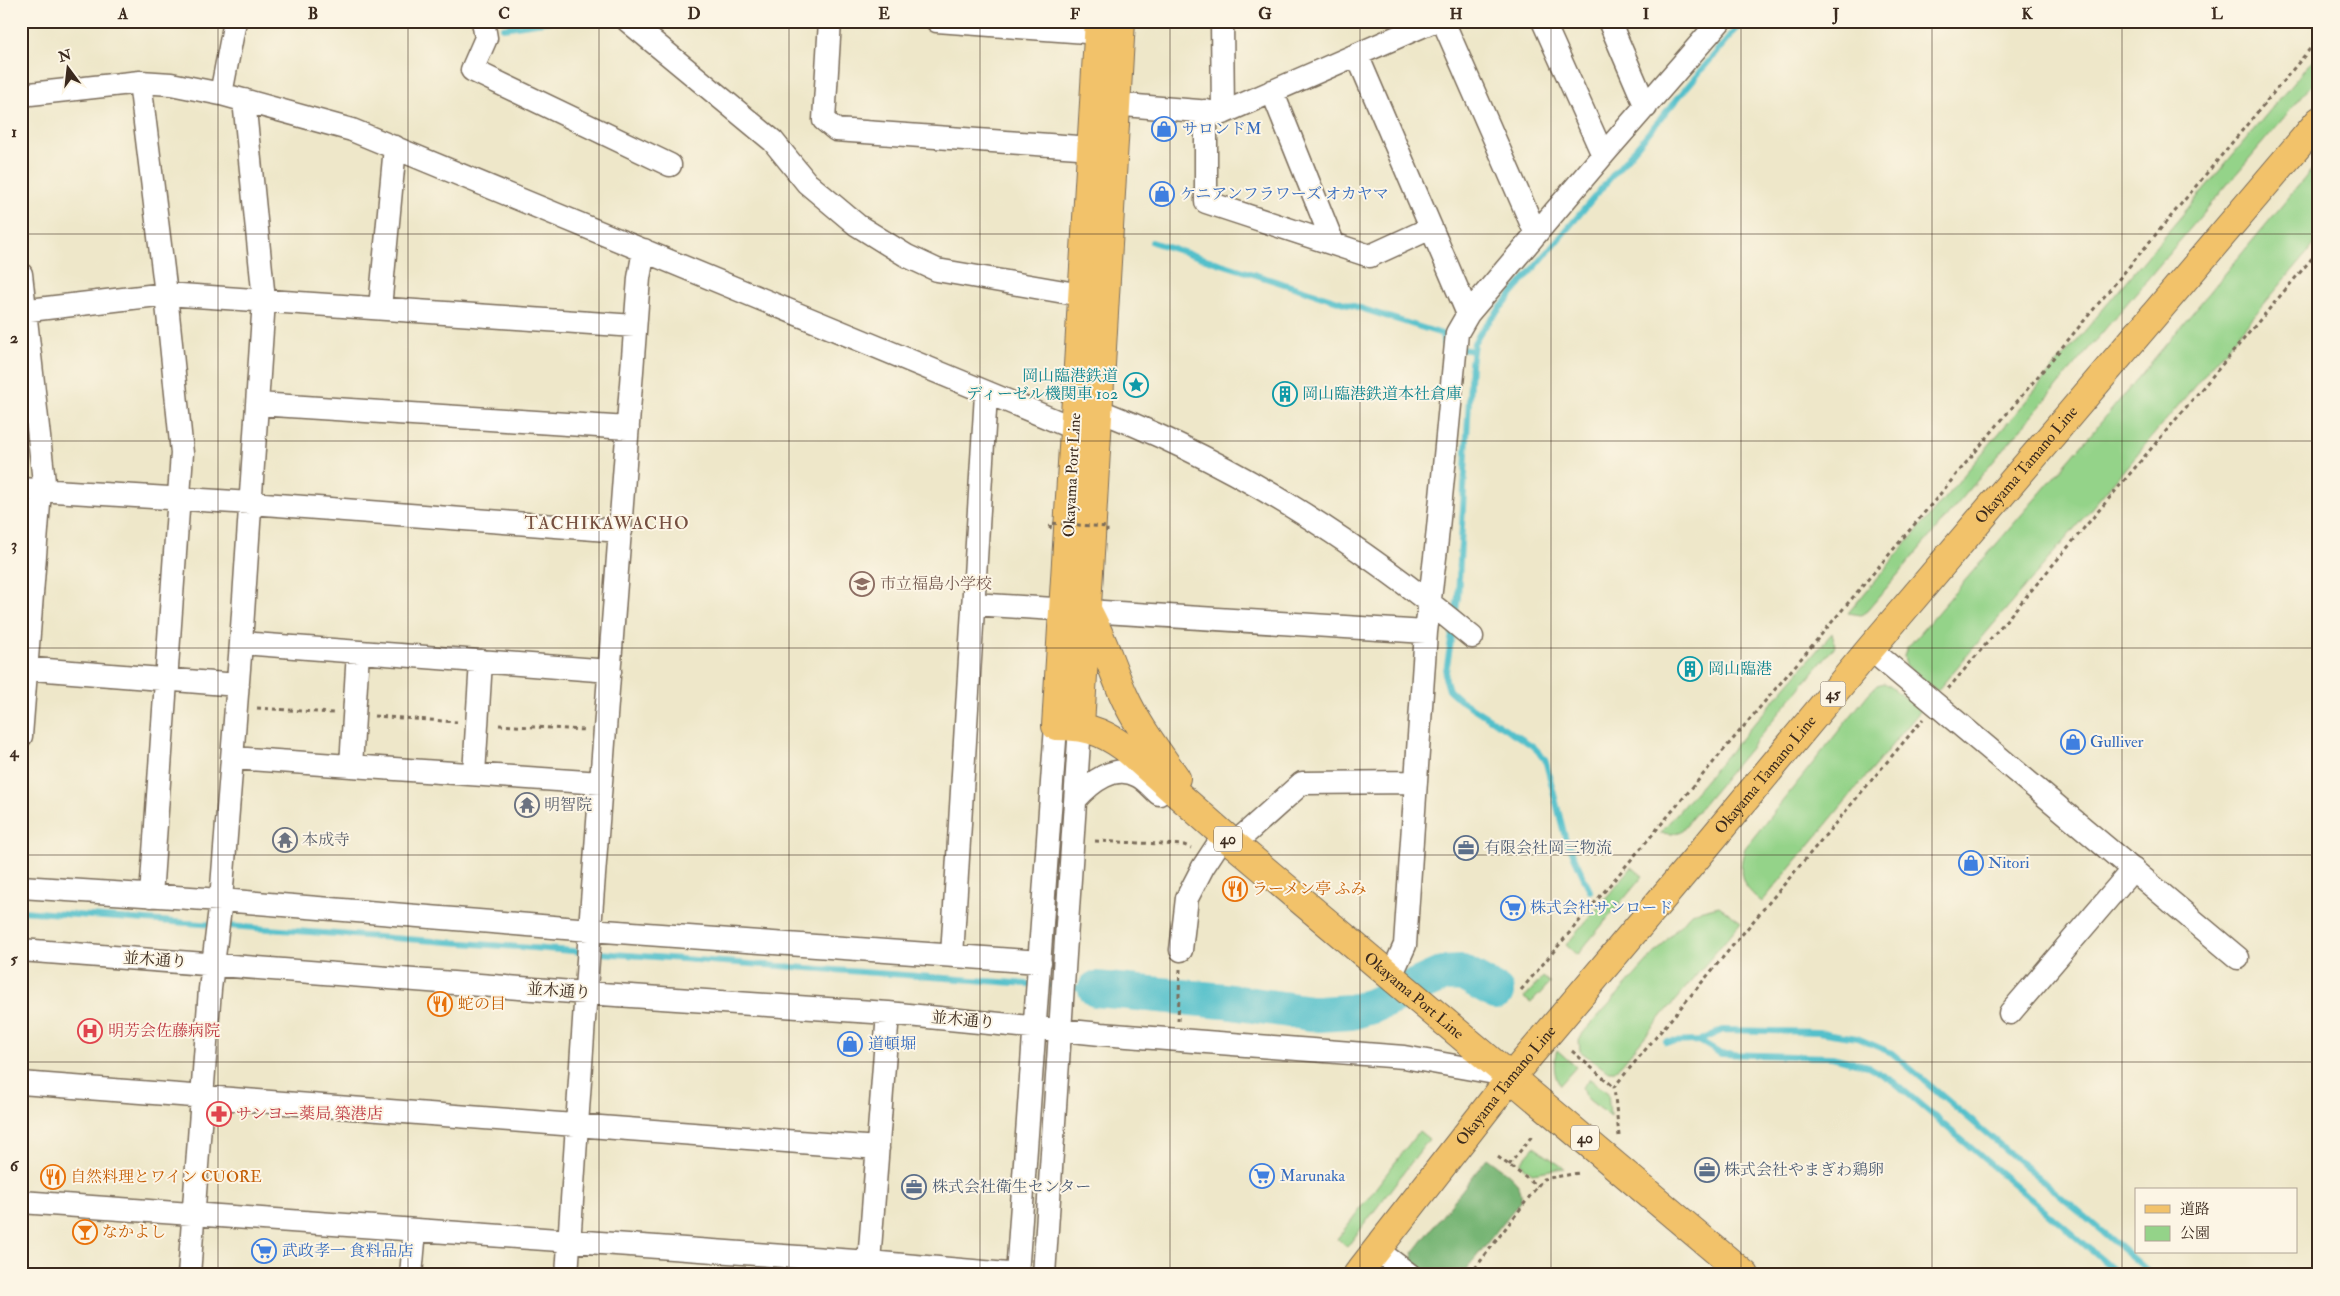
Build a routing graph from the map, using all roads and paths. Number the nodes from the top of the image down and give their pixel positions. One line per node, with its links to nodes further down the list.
1 (231, 21): 17 (street)
2 (483, 21): 27 (street)
3 (628, 21): 35 (street)
4 (830, 21): 25 (street)
5 (937, 21): 12 (street)
6 (1222, 21): 22 (street)
7 (1434, 21): 14 (street)
8 (1443, 21): 29 (street)
9 (1543, 21): 26 (street)
10 (1609, 21): 21 (street)
11 (1720, 21): 21 (street)
12 (1110, 27): 20 (main road, Okayama Port Line)
13 (2319, 38): 92 (path)
14 (1357, 55): 16 (street); 28 (street)
15 (140, 82): 17 (street); 18 (street); 34 (street)
16 (1272, 91): 22 (street); 30 (street)
17 (221, 94): 19 (street)
18 (21, 95)
19 (244, 100): 24 (street); 36 (street)
20 (1105, 103): 22 (street); 25 (main road, Okayama Port Line)
21 (1646, 107): 26 (street)
22 (1214, 112): 30 (street)
23 (2319, 121): 58 (main road, Okayama Tamano Line / 45)
24 (395, 146): 31 (street); 37 (street)
25 (1103, 149): 35 (main road, Okayama Port Line)
26 (1602, 155): 29 (street)
27 (670, 165)
28 (1432, 228): 30 (street); 39 (street)
29 (1536, 234): 39 (street)
30 (1333, 244)
31 (644, 250): 40 (street); 41 (street)
32 (2319, 250): 65 (path)
33 (21, 274): 38 (street)
34 (166, 294): 36 (street); 38 (street); 47 (street)
35 (1094, 298): 43 (main road, Okayama Port Line)
36 (264, 300): 37 (street); 42 (street)
37 (380, 308): 40 (street)
38 (23, 311): 46 (street)
39 (1468, 314): 53 (street)
40 (635, 326): 44 (street)
41 (986, 394): 45 (street); 52 (street)
42 (258, 404): 44 (street); 48 (street)
43 (1088, 407): 45 (main road, Okayama Port Line); 53 (street)
44 (628, 428): 50 (street)
45 (1086, 434): 54 (main road, Okayama Port Line)
46 (35, 490): 47 (street); 61 (street)
47 (180, 499): 48 (street); 63 (street)
48 (251, 503): 50 (street); 57 (street)
49 (1050, 529): 51 (path, bridge)
50 (620, 531): 62 (street)
51 (1107, 532)
52 (973, 604): 54 (street); 86 (street)
53 (1436, 608): 55 (street); 56 (street)
54 (1075, 610): 55 (street); 69 (main road, Okayama Port Line); 78 (main road, 40)
55 (1426, 632): 75 (street)
56 (1472, 637)
57 (241, 643): 59 (street); 64 (street)
58 (1870, 649): 65 (street); 100 (main road, Okayama Tamano Line / 45)
59 (358, 652): 60 (street); 67 (street)
60 (481, 661): 62 (street); 68 (street)
61 (24, 668): 63 (street); 71 (street)
62 (610, 671): 70 (street)
63 (167, 678): 64 (street); 82 (street)
64 (238, 684): 66 (street)
65 (1936, 704): 80 (street); 102 (path)
66 (236, 707): 67 (path); 72 (street)
67 (354, 715): 68 (path); 73 (street)
68 (477, 723): 70 (path); 74 (street)
69 (1068, 726): 77 (street); 78 (main road, Okayama Port Line / 40); 91 (street)
70 (605, 732): 76 (street)
71 (21, 736)
72 (232, 758): 73 (street); 83 (street)
73 (351, 766): 74 (street)
74 (474, 774): 76 (street)
75 (1416, 782): 78 (street); 90 (street)
76 (601, 783): 84 (street)
77 (1076, 799): 78 (street); 98 (street)
78 (1218, 838): 79 (path); 87 (street); 90 (main road, Okayama Port Line / 40)
79 (1095, 841)
80 (2133, 870): 88 (street); 95 (street)
81 (21, 887): 82 (street)
82 (151, 896): 83 (street)
83 (220, 907): 84 (street); 89 (street)
84 (590, 936): 86 (street); 93 (street)
85 (21, 950): 89 (street, 並木通り)
86 (952, 956): 91 (street)
87 (1180, 958): 96 (path)
88 (2238, 958)
89 (213, 965): 93 (street, 並木通り); 103 (street)
90 (1391, 976): 100 (main road, Okayama Port Line / 40)
91 (1039, 978): 97 (street)
92 (1521, 990)
93 (586, 993): 94 (street, 並木通り); 104 (street)
94 (888, 1013): 97 (street, 並木通り); 107 (street)
95 (2010, 1013)
96 (1178, 1021)
97 (1036, 1027): 98 (street, 並木通り); 121 (street)
98 (1062, 1030): 100 (street, 並木通り); 122 (street)
99 (1572, 1050): 102 (path)
100 (1512, 1076): 116 (main road, Okayama Tamano Line / 45); 126 (main road, Okayama Port Line / 40)
101 (21, 1083): 103 (street)
102 (1614, 1087): 106 (path)
103 (202, 1096): 104 (street); 113 (street)
104 (577, 1125): 107 (street); 115 (street)
105 (1532, 1136): 109 (path)
106 (1619, 1136)
107 (878, 1148): 117 (street)
108 (1498, 1157): 109 (path)
109 (1509, 1165): 111 (path)
110 (1579, 1173): 111 (path)
111 (1537, 1186): 125 (path)
112 (21, 1202): 113 (street)
113 (194, 1213): 114 (street); 118 (street)
114 (415, 1230): 115 (street); 119 (street)
115 (570, 1240): 117 (street); 120 (street)
116 (1376, 1250): 123 (main road, Okayama Tamano Line / 45); 124 (street)
117 (869, 1262): 121 (street)
118 (189, 1275)
119 (411, 1275)
120 (567, 1275)
121 (1018, 1275)
122 (1044, 1275)
123 (1357, 1275)
124 (1410, 1275)
125 (1470, 1275)
126 (1745, 1275)

